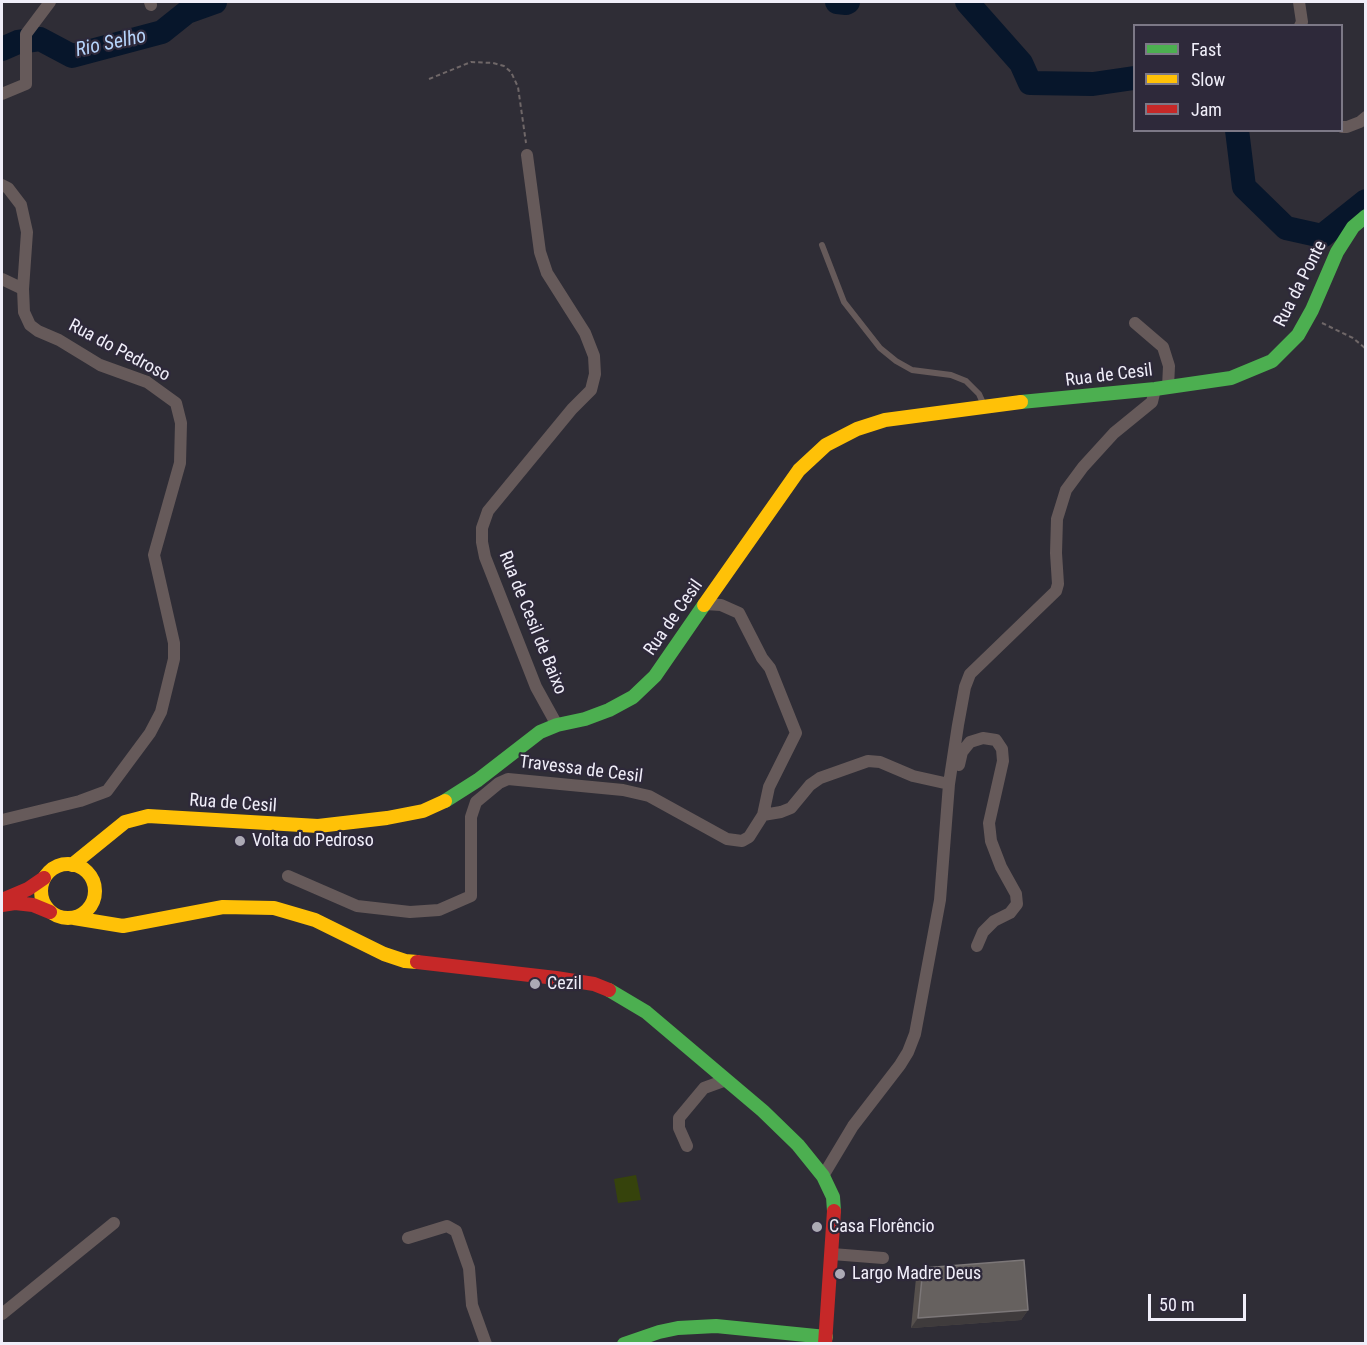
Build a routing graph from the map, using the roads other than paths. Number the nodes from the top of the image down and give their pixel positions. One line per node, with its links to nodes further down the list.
1 (50, 2): 4 (street)
2 (1299, 2): 3 (street)
3 (1301, 24)
4 (2, 94)
5 (1365, 117): 6 (street)
6 (1343, 127)
7 (527, 154): 18 (street, Rua de Cesil de Baixo)
8 (2, 185): 12 (street)
9 (1365, 216): 14 (main road, Rua da Ponte)
10 (822, 245): 16 (lane)
11 (2, 279): 12 (street)
12 (23, 289): 23 (street, Rua do Pedroso)
13 (1135, 323): 15 (street)
14 (1231, 378): 15 (main road, Rua de Cesil)
15 (1162, 388): 16 (main road, Rua de Cesil); 21 (street)
16 (985, 406): 17 (main road, Rua de Cesil)
17 (705, 604): 18 (main road, Rua de Cesil); 22 (street, Travessa de Cesil)
18 (557, 725): 19 (main road, Rua de Cesil)
19 (500, 763): 20 (street); 24 (main road, Rua de Cesil)
20 (508, 779): 22 (street, Travessa de Cesil); 26 (street)
21 (949, 784): 22 (street); 33 (street); 36 (street)
22 (763, 815)
23 (2, 820)
24 (115, 829): 25 (main road, Rua de Cesil); 28 (main road)
25 (72, 865): 27 (main road); 28 (main road)
26 (288, 876)
27 (44, 878): 29 (main road); 30 (main road)
28 (100, 899): 31 (main road); 32 (main road)
29 (2, 903): 30 (main road)
30 (50, 912): 31 (main road)
31 (74, 918): 32 (main road)
32 (136, 924): 34 (main road)
33 (977, 946)
34 (726, 1080): 35 (street); 36 (main road)
35 (687, 1146)
36 (823, 1176): 39 (main road)
37 (114, 1222): 41 (street)
38 (408, 1238): 43 (street)
39 (832, 1254): 40 (street); 42 (main road)
40 (883, 1258)
41 (2, 1314)
42 (825, 1340): 44 (main road)
43 (486, 1344)
44 (624, 1344)

